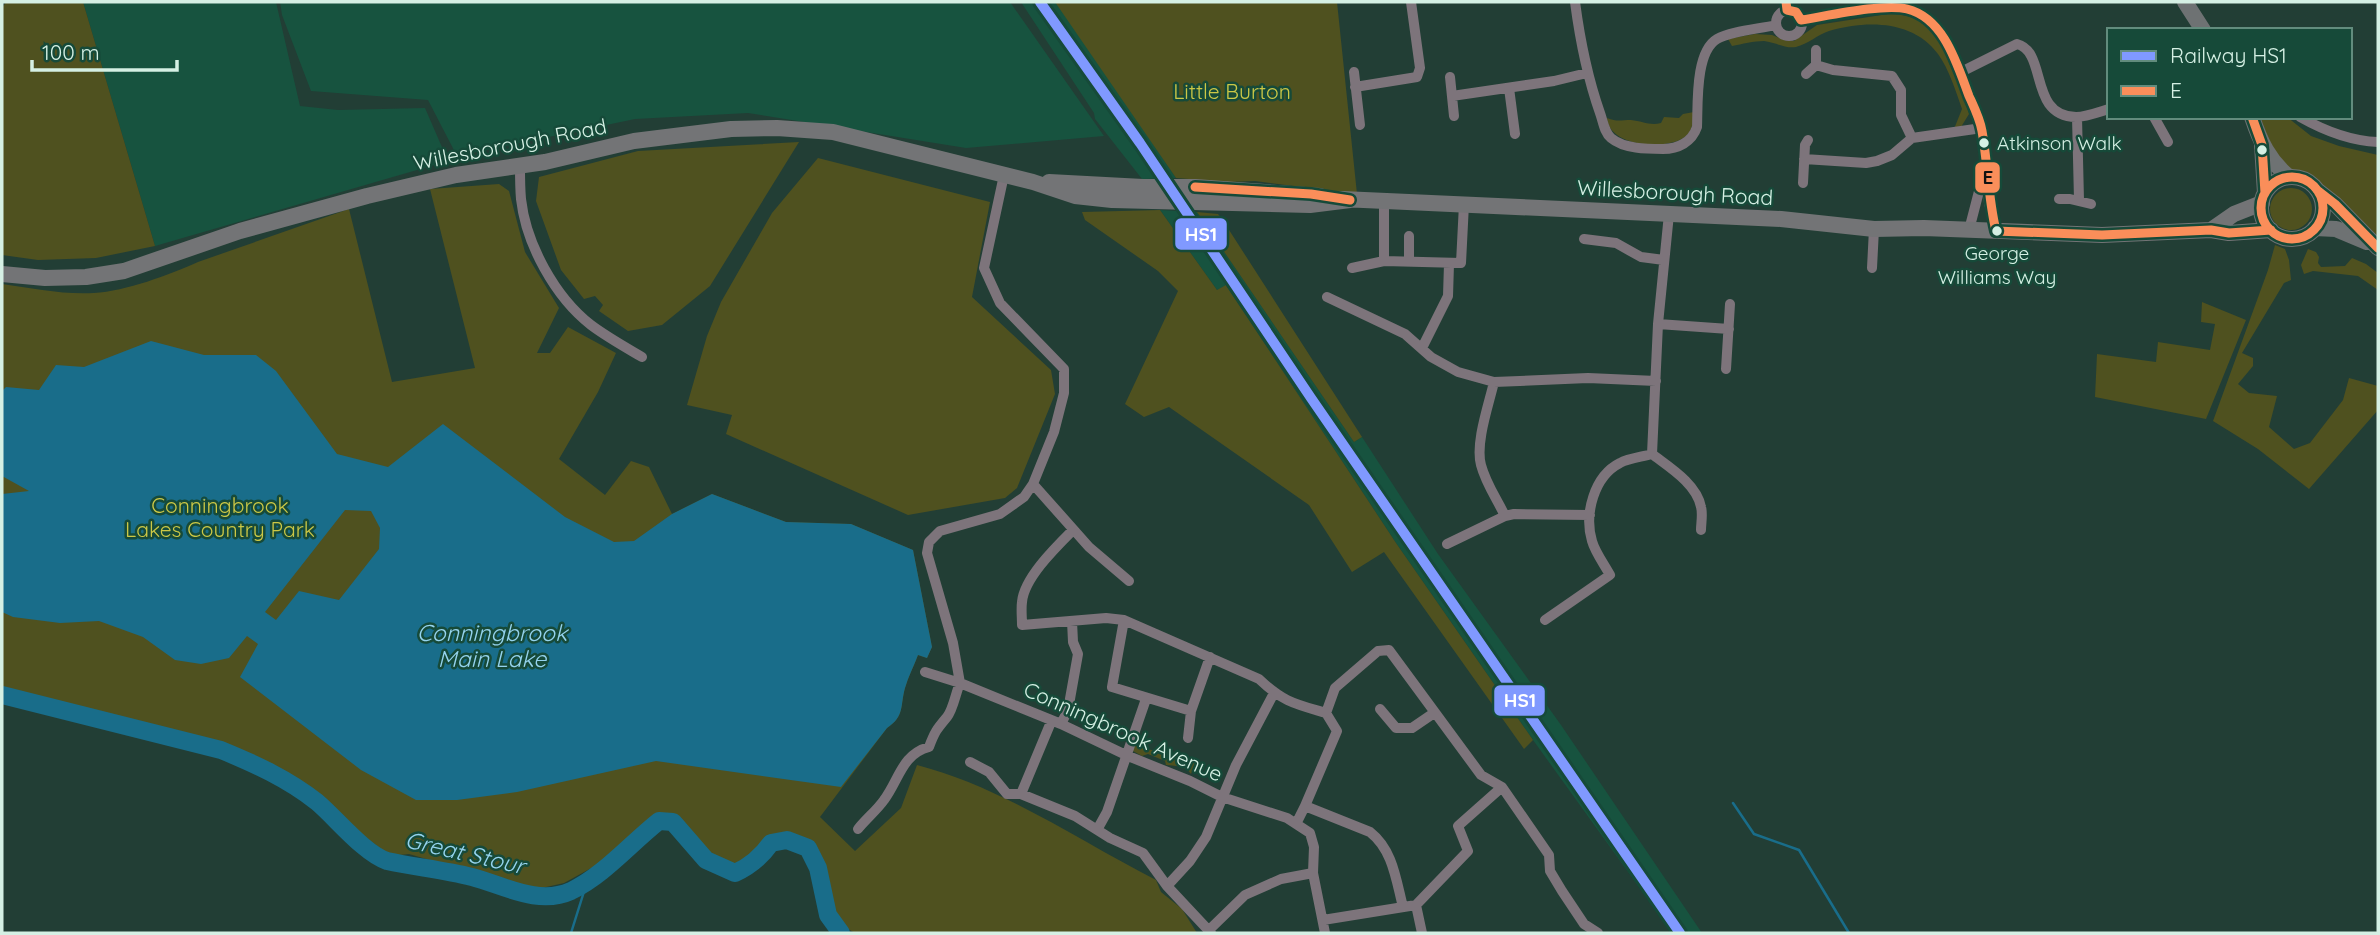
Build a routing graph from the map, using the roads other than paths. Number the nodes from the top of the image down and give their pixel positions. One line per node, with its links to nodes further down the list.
1 (1411, 2): 15 (street)
2 (1575, 2): 12 (street)
3 (2185, 2): 7 (highway)
4 (1786, 6): 5 (street); 6 (street)
5 (1801, 20): 6 (street); 11 (street)
6 (1776, 25): 12 (street)
7 (2202, 28)
8 (1816, 50): 9 (street)
9 (1816, 65): 13 (street); 27 (street)
10 (1354, 72): 15 (street)
11 (1961, 72): 20 (street); 25 (street)
12 (1587, 73): 16 (street)
13 (1806, 74)
14 (1450, 77): 17 (street)
15 (1355, 87): 24 (street)
16 (1509, 88): 17 (street); 26 (street)
17 (1451, 96): 19 (street)
18 (2107, 110): 20 (street)
19 (1454, 116)
20 (2077, 117): 43 (street)
21 (2155, 119): 29 (street)
22 (2253, 119): 31 (highway)
23 (2305, 119): 30 (street)
24 (1360, 125)
25 (1982, 128): 27 (street); 34 (street)
26 (1515, 134)
27 (1912, 138): 32 (street)
28 (1808, 140): 32 (street)
29 (2168, 142)
30 (2378, 142)
31 (2262, 145): 36 (highway); 41 (highway)
32 (1804, 159): 38 (street)
33 (520, 166): 35 (main road, Willesborough Road); 63 (main road, Willesborough Road); 69 (street)
34 (1985, 168): 50 (street); 53 (street)
35 (1004, 175): 37 (main road, Willesborough Road); 74 (street)
36 (2289, 177): 39 (highway); 41 (highway)
37 (1033, 182): 40 (main road, Willesborough Road); 40 (main road, Willesborough Road)
38 (1803, 184)
39 (2317, 190): 48 (highway); 56 (highway)
40 (1197, 195): 44 (main road, Willesborough Road)
41 (2263, 198): 51 (main road); 52 (highway)
42 (2059, 199): 43 (street)
43 (2079, 200): 46 (street)
44 (1384, 202): 45 (main road, Willesborough Road); 58 (street)
45 (1464, 204): 47 (main road, Willesborough Road); 60 (street)
46 (2091, 204)
47 (1669, 214): 49 (main road, Willesborough Road); 57 (street)
48 (2315, 228): 52 (highway); 56 (highway)
49 (1874, 229): 50 (main road, Willesborough Road); 62 (street)
50 (1969, 230): 53 (main road, Willesborough Road)
51 (2211, 230): 52 (main road, Willesborough Road); 53 (main road, Willesborough Road)
52 (2271, 230)
53 (1996, 231)
54 (1409, 236): 59 (street)
55 (1584, 239): 57 (street)
56 (2378, 248)
57 (1664, 260): 66 (street)
58 (1384, 261): 59 (street); 61 (street)
59 (1409, 261): 60 (street)
60 (1448, 264): 68 (street)
61 (1352, 268)
62 (1872, 268)
63 (2, 274)
64 (1327, 297): 68 (street)
65 (1730, 304): 67 (street)
66 (1658, 324): 67 (street); 71 (street)
67 (1728, 328): 70 (street)
68 (1422, 348): 72 (street)
69 (642, 356)
70 (1726, 369)
71 (1656, 381): 72 (street); 73 (street)
72 (1494, 382): 76 (street)
73 (1652, 454): 75 (street); 78 (street)
74 (1033, 484): 77 (street); 86 (street)
75 (1590, 515): 76 (street); 82 (street)
76 (1505, 516): 79 (street)
77 (1073, 530): 80 (street); 83 (street)
78 (1701, 530)
79 (1447, 544)
80 (1129, 581)
81 (1124, 620): 83 (street); 84 (street); 88 (street)
82 (1545, 620)
83 (1073, 621): 93 (street)
84 (1210, 657): 87 (street); 90 (street)
85 (925, 672): 86 (street, Conningbrook Avenue)
86 (960, 683): 93 (street, Conningbrook Avenue); 102 (street)
87 (1274, 693): 91 (street); 99 (street)
88 (1146, 699): 90 (street); 95 (street)
89 (1380, 709): 92 (street)
90 (1191, 711): 94 (street)
91 (1326, 713): 92 (street); 100 (street)
92 (1434, 713): 97 (street)
93 (1056, 723): 95 (street, Conningbrook Avenue); 98 (street)
94 (1188, 738)
95 (1128, 756): 99 (street, Conningbrook Avenue); 103 (street)
96 (970, 762): 98 (street)
97 (1502, 788): 106 (street); 112 (street)
98 (1021, 794): 103 (street)
99 (1222, 797): 101 (street, Conningbrook Avenue); 105 (street)
100 (1305, 806): 101 (street); 107 (street)
101 (1296, 824): 104 (street)
102 (858, 829)
103 (1097, 830): 105 (street)
104 (1313, 873): 108 (street); 109 (street)
105 (1167, 886): 109 (street)
106 (1416, 905): 107 (street); 111 (street)
107 (1403, 907): 108 (street)
108 (1323, 920): 110 (street)
109 (1210, 932)
110 (1325, 933)
111 (1422, 933)
112 (1598, 933)

